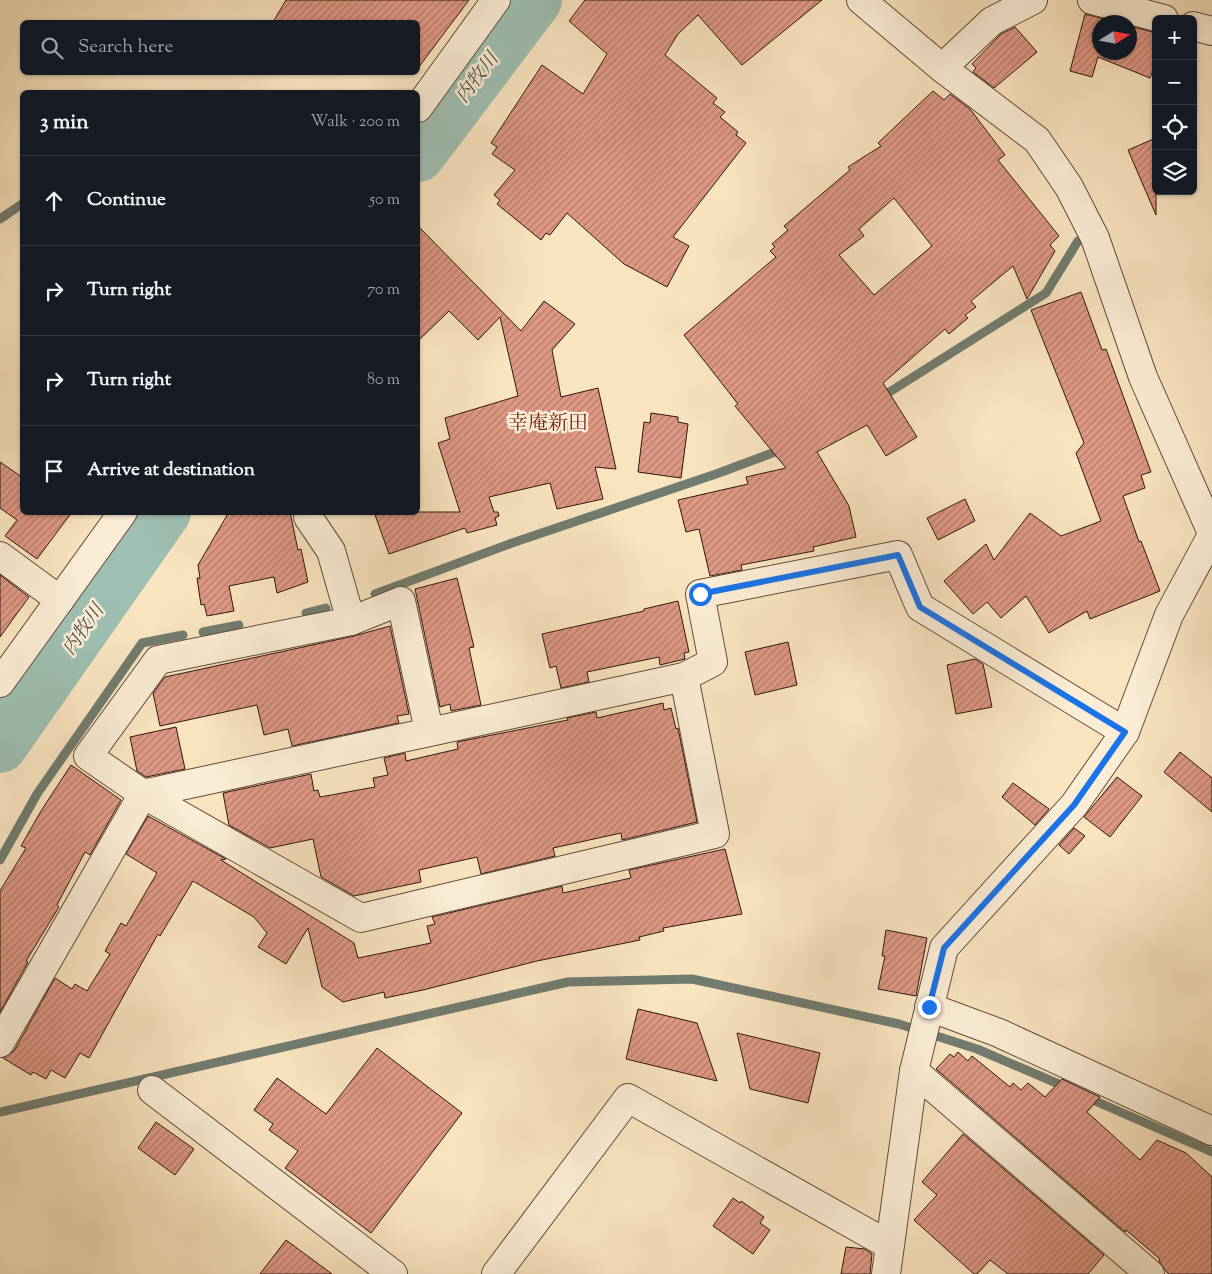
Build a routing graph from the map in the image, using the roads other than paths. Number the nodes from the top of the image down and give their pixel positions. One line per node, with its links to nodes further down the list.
1 (496, 0): 9 (street)
2 (861, 0): 8 (street)
3 (1033, 0): 8 (street)
4 (1092, 0): 5 (street)
5 (1152, 16)
6 (1197, 27): 7 (street)
7 (1212, 31)
8 (942, 68): 12 (street)
9 (420, 105)
10 (121, 515): 14 (street)
11 (308, 517): 15 (street)
12 (1212, 534): 19 (street)
13 (0, 556): 14 (street)
14 (60, 600): 17 (street)
15 (351, 621): 18 (street); 20 (street)
16 (684, 677): 18 (street); 19 (street); 20 (street)
17 (0, 683)
18 (429, 731): 20 (street)
19 (1125, 732): 21 (street)
20 (143, 794): 22 (street)
21 (929, 1007): 23 (street); 25 (street)
22 (0, 1043)
23 (914, 1071): 26 (street); 30 (street)
24 (152, 1090): 27 (street)
25 (1212, 1131)
26 (889, 1245): 28 (street); 29 (street)
27 (392, 1274)
28 (496, 1274)
29 (886, 1274)
30 (1150, 1274)

